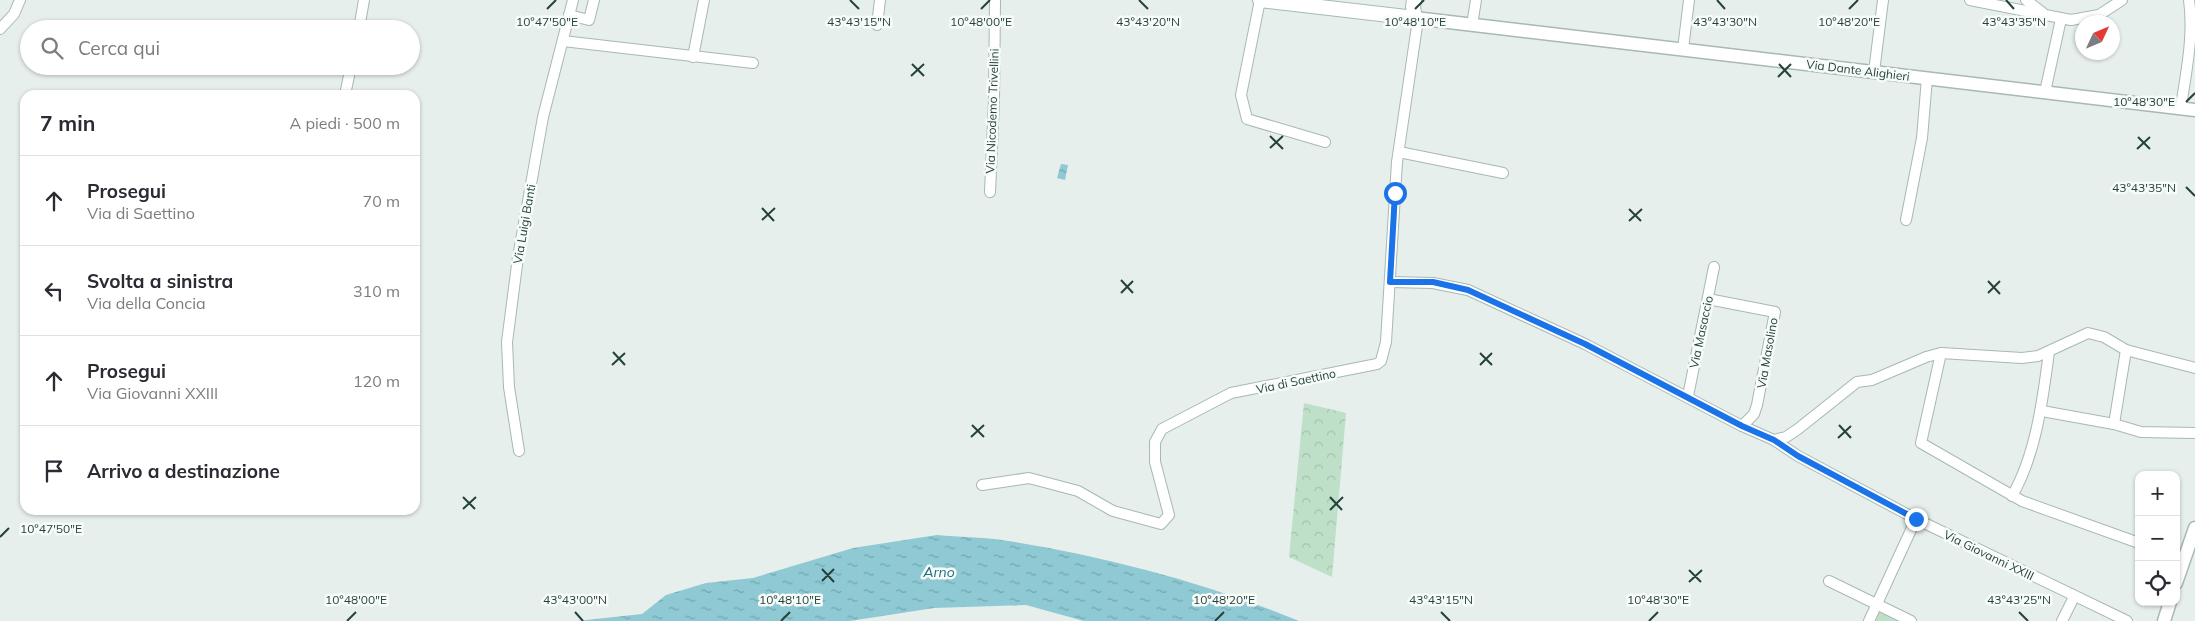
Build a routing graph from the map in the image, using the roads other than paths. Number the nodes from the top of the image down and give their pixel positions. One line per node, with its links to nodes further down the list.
1 (20, 0): 24 (street)
2 (364, 0): 21 (street)
3 (573, 0): 18 (street, Via Luigi Banti)
4 (594, 0): 18 (street)
5 (704, 0): 27 (street)
6 (880, 0): 23 (street)
7 (995, 0): 39 (street, Via Nicodemo Trivellini)
8 (1260, 0): 19 (main road); 36 (street)
9 (1414, 0): 19 (main road)
10 (1476, 0): 22 (street)
11 (1689, 0): 26 (street)
12 (1883, 0): 29 (street)
13 (1970, 0): 17 (street)
14 (2026, 0): 20 (street)
15 (2122, 0): 20 (street)
16 (2189, 0): 34 (street)
17 (1995, 3): 20 (street)
18 (569, 15): 25 (street, Via Luigi Banti)
19 (1415, 18): 22 (street, Via Dante Alighieri); 37 (street, Via di Saettino)
20 (2061, 19): 33 (street)
21 (361, 20)
22 (1472, 24): 26 (street, Via Dante Alighieri)
23 (876, 25)
24 (0, 29)
25 (562, 41): 27 (street); 54 (street, Via Luigi Banti)
26 (1683, 49): 29 (street, Via Dante Alighieri)
27 (693, 57): 28 (street)
28 (753, 63)
29 (1874, 72): 31 (street, Via Dante Alighieri)
30 (349, 75): 32 (street)
31 (1927, 78): 33 (street, Via Dante Alighieri); 40 (street)
32 (346, 90)
33 (2045, 92): 34 (street, Via Dante Alighieri)
34 (2181, 107): 35 (street, Via Dante Alighieri)
35 (2195, 110)
36 (1325, 142)
37 (1399, 152): 38 (street); 42 (street, Via di Saettino)
38 (1503, 173)
39 (990, 192)
40 (1906, 220)
41 (1714, 267): 43 (street, Via Masaccio)
42 (1390, 282): 48 (street, Via Giovanni XXIII); 55 (street, Via di Saettino)
43 (1708, 299): 48 (street, Via Masaccio); 51 (street, Via Masolino)
44 (2126, 350): 45 (street); 47 (street); 50 (street)
45 (2049, 352): 46 (street); 49 (street)
46 (1941, 353): 53 (street); 56 (street)
47 (2195, 368)
48 (1688, 396): 51 (street, Via Giovanni XXIII)
49 (2042, 411): 50 (street); 56 (street)
50 (2114, 424): 52 (street)
51 (1742, 426): 53 (street, Via Giovanni XXIII)
52 (2195, 433)
53 (1774, 440): 57 (street, Via Giovanni XXIII)
54 (519, 451)
55 (982, 485)
56 (2012, 496): 59 (street)
57 (1916, 519): 62 (street, Via Giovanni XXIII); 63 (street)
58 (2195, 528): 60 (street)
59 (2135, 542)
60 (2180, 558)
61 (1829, 581): 63 (street)
62 (2074, 597): 67 (street); 68 (street, Via Giovanni XXIII)
63 (1877, 604): 65 (street); 66 (street)
64 (2169, 606): 69 (street)
65 (1869, 621)
66 (1911, 621)
67 (2062, 621)
68 (2127, 621)
69 (2164, 621)

